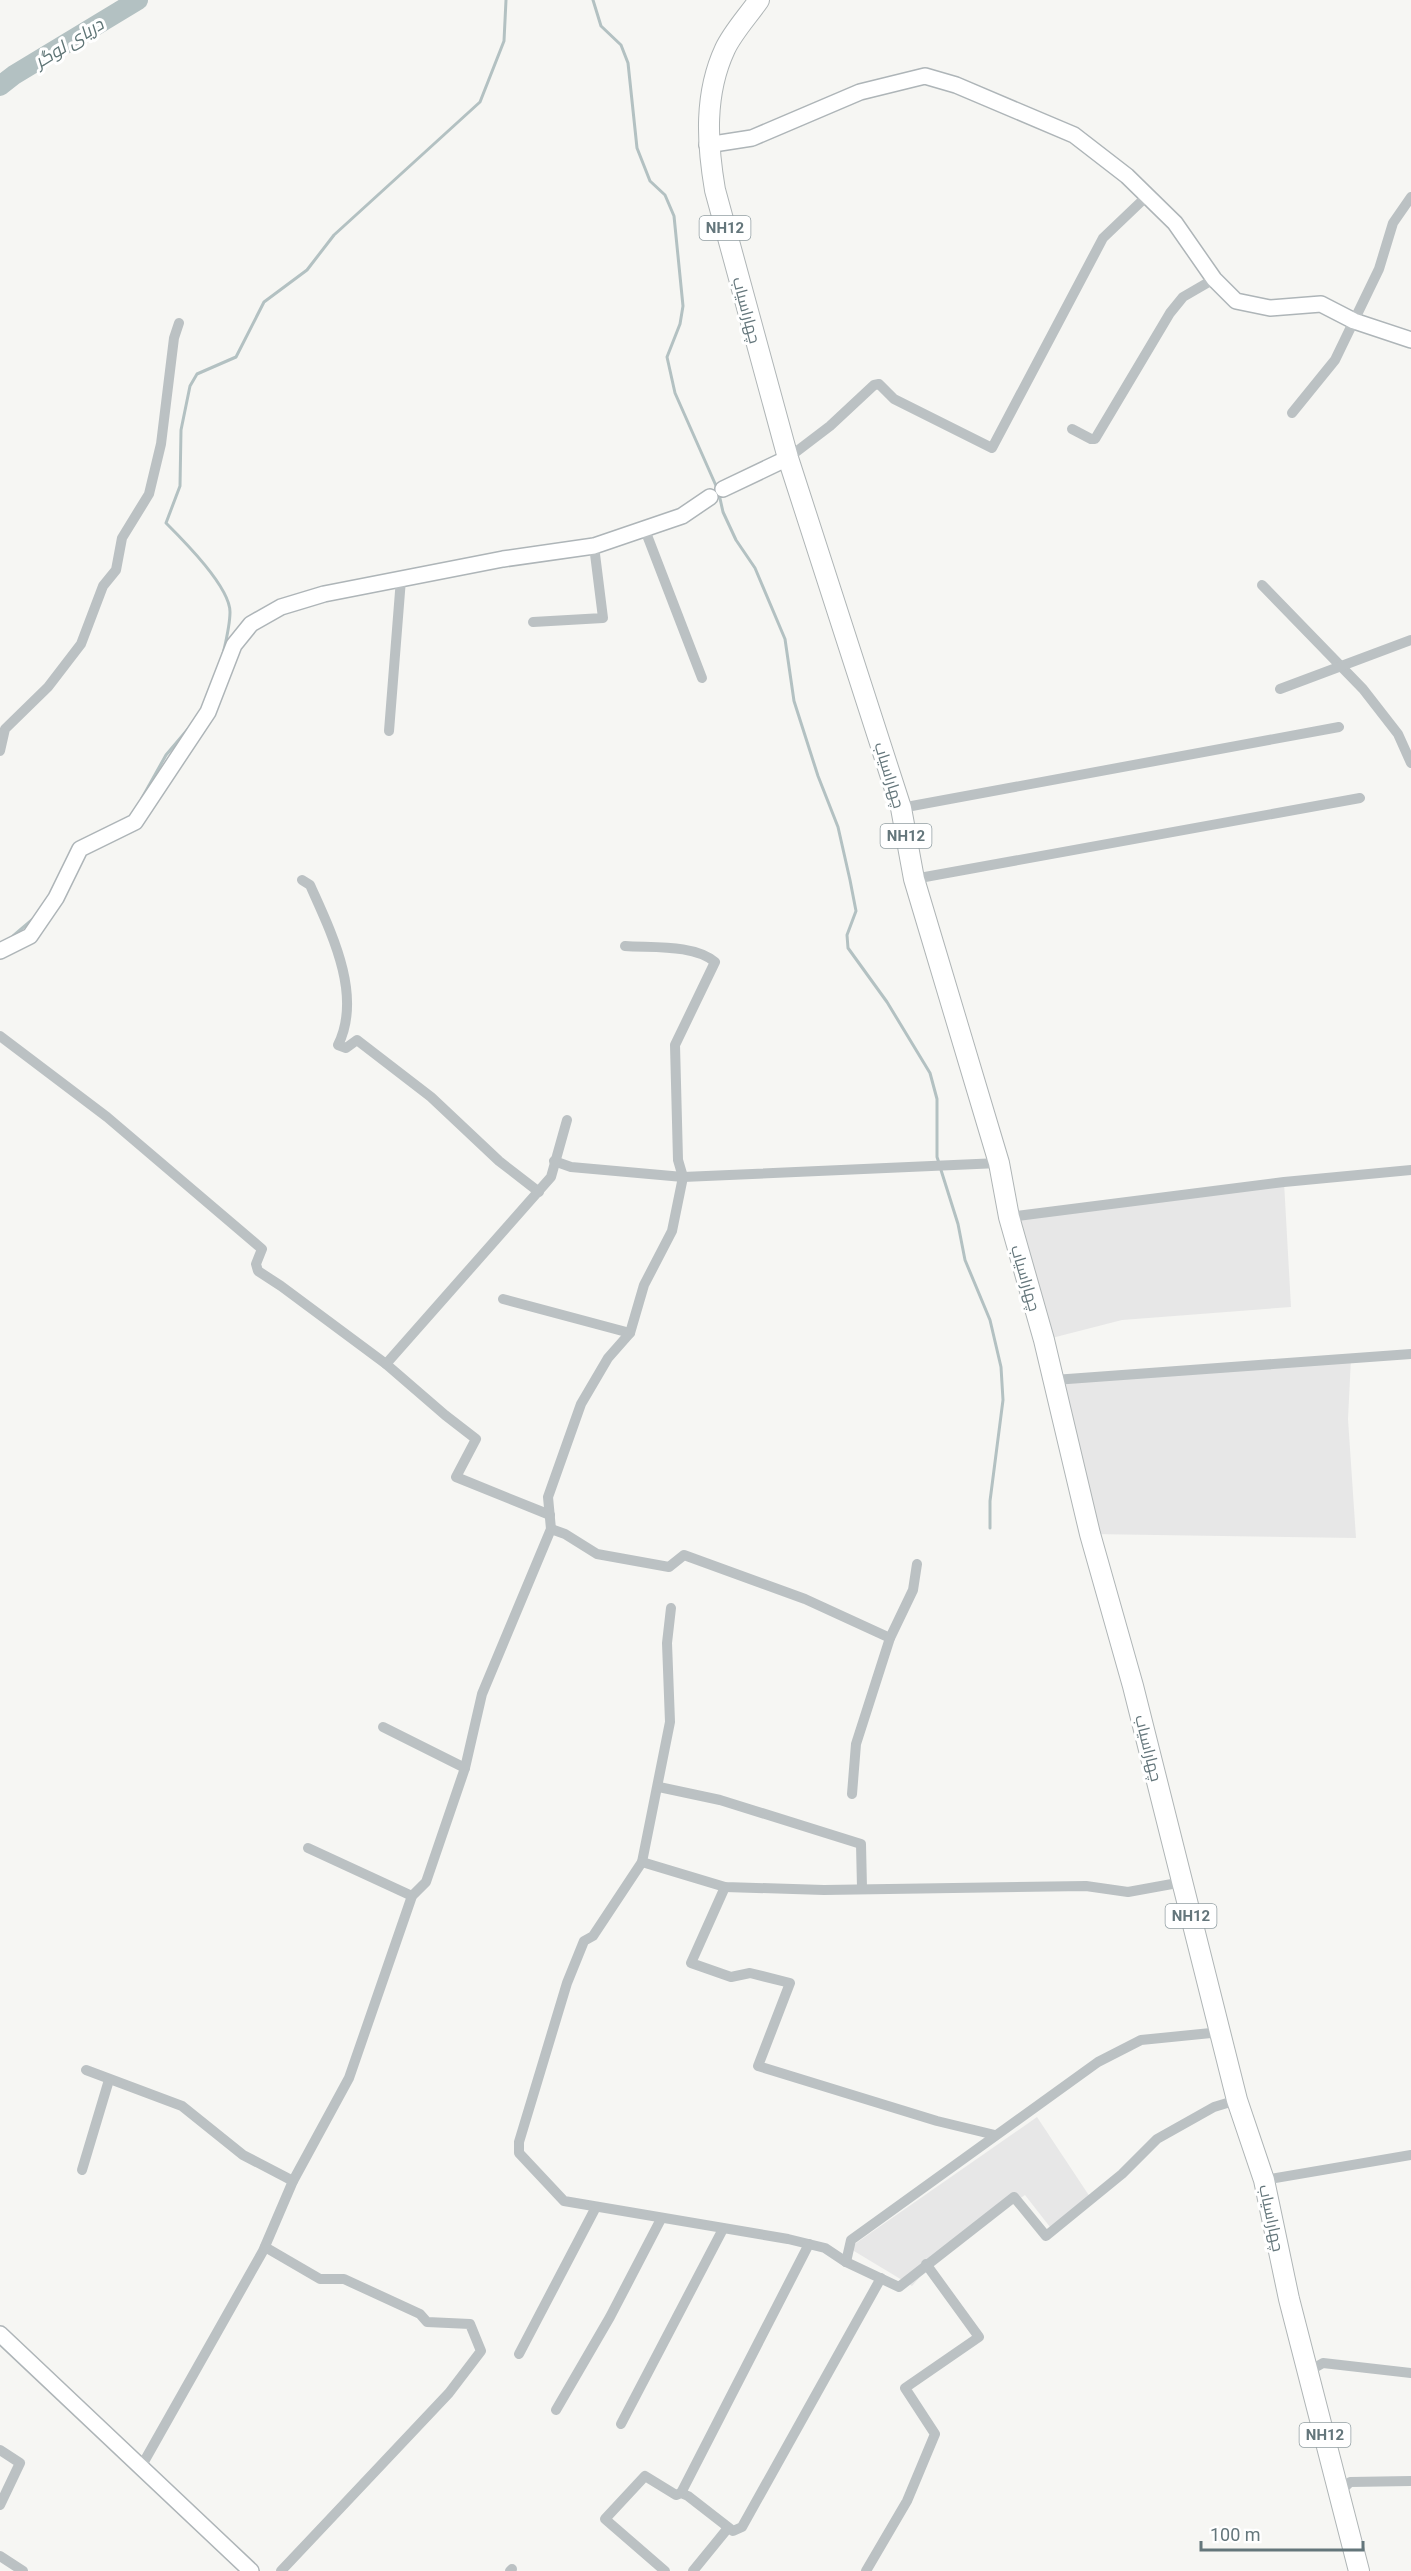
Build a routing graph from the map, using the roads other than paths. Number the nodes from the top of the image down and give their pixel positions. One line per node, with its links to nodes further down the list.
1 (759, 0): 2 (highway, چهاراسیاب / NH12)
2 (707, 145): 3 (street); 11 (highway, چهاراسیاب / NH12)
3 (1147, 196): 5 (street); 11 (street)
4 (1411, 197): 6 (street)
5 (1214, 279): 6 (street); 10 (street)
6 (1354, 321): 8 (street); 9 (street)
7 (179, 323): 23 (street)
8 (1411, 340)
9 (1292, 413)
10 (1072, 429)
11 (788, 458): 12 (street); 26 (highway, چهاراسیاب / NH12)
12 (645, 530): 13 (street); 19 (street)
13 (594, 546): 14 (street); 16 (street)
14 (401, 579): 22 (street); 30 (street)
15 (1262, 585): 18 (street)
16 (532, 622)
17 (1411, 640): 18 (street)
18 (1339, 666): 20 (street); 24 (street)
19 (702, 678)
20 (1280, 689)
21 (1339, 727): 26 (street)
22 (389, 731)
23 (0, 751)
24 (1411, 763)
25 (1360, 798): 27 (street)
26 (901, 808): 27 (highway, چهاراسیاب / NH12)
27 (914, 879): 34 (highway, چهاراسیاب / NH12)
28 (302, 880): 37 (street)
29 (625, 946): 36 (street)
30 (0, 951)
31 (0, 1036): 42 (street)
32 (567, 1119): 33 (street)
33 (554, 1161): 36 (street); 37 (street)
34 (999, 1163): 36 (street); 38 (highway, چهاراسیاب / NH12)
35 (1411, 1170): 38 (street)
36 (683, 1177): 40 (street)
37 (539, 1192): 42 (street)
38 (1009, 1217): 43 (highway, چهاراسیاب / NH12)
39 (503, 1299): 40 (street)
40 (630, 1333): 44 (street)
41 (1411, 1354): 43 (street)
42 (386, 1364): 44 (street)
43 (1054, 1380): 55 (highway, چهاراسیاب / NH12)
44 (550, 1515): 45 (street)
45 (551, 1528): 48 (street); 50 (street)
46 (917, 1564): 48 (street)
47 (671, 1608): 51 (street)
48 (890, 1638): 52 (street)
49 (382, 1727): 50 (street)
50 (465, 1768): 58 (street)
51 (659, 1787): 54 (street); 57 (street)
52 (852, 1794)
53 (308, 1848): 58 (street)
54 (642, 1862): 56 (street); 68 (street)
55 (1183, 1882): 57 (street); 59 (highway, چهاراسیاب / NH12)
56 (724, 1887): 57 (street); 63 (street)
57 (862, 1888)
58 (412, 1896): 67 (street)
59 (1221, 2032): 62 (highway, چهاراسیاب / NH12); 63 (street)
60 (86, 2070): 61 (street)
61 (109, 2080): 65 (street); 67 (street)
62 (1238, 2100): 66 (highway, چهاراسیاب / NH12); 74 (street)
63 (995, 2135): 73 (street)
64 (1411, 2155): 66 (street)
65 (82, 2170)
66 (1264, 2180): 78 (highway, چهاراسیاب / NH12)
67 (293, 2181): 72 (street)
68 (596, 2207): 69 (street); 77 (street)
69 (661, 2219): 70 (street); 80 (street)
70 (723, 2229): 71 (street); 81 (street)
71 (809, 2244): 73 (street); 86 (street)
72 (265, 2247): 83 (street); 92 (street)
73 (846, 2262): 75 (street)
74 (926, 2264): 75 (street); 95 (street)
75 (881, 2278): 88 (street)
76 (0, 2334): 83 (street)
77 (519, 2354)
78 (1309, 2371): 79 (street); 85 (highway, چهاراسیاب / NH12)
79 (1411, 2373)
80 (556, 2410)
81 (621, 2424)
82 (0, 2450): 87 (street)
83 (141, 2467): 91 (street)
84 (1411, 2481): 85 (street)
85 (1340, 2492): 96 (highway, چهاراسیاب / NH12)
86 (681, 2493): 88 (street); 93 (street)
87 (0, 2505)
88 (728, 2528): 94 (street)
89 (0, 2556): 90 (street)
90 (23, 2571)
91 (251, 2571)
92 (281, 2571)
93 (665, 2571)
94 (693, 2571)
95 (866, 2571)
96 (1359, 2571)

